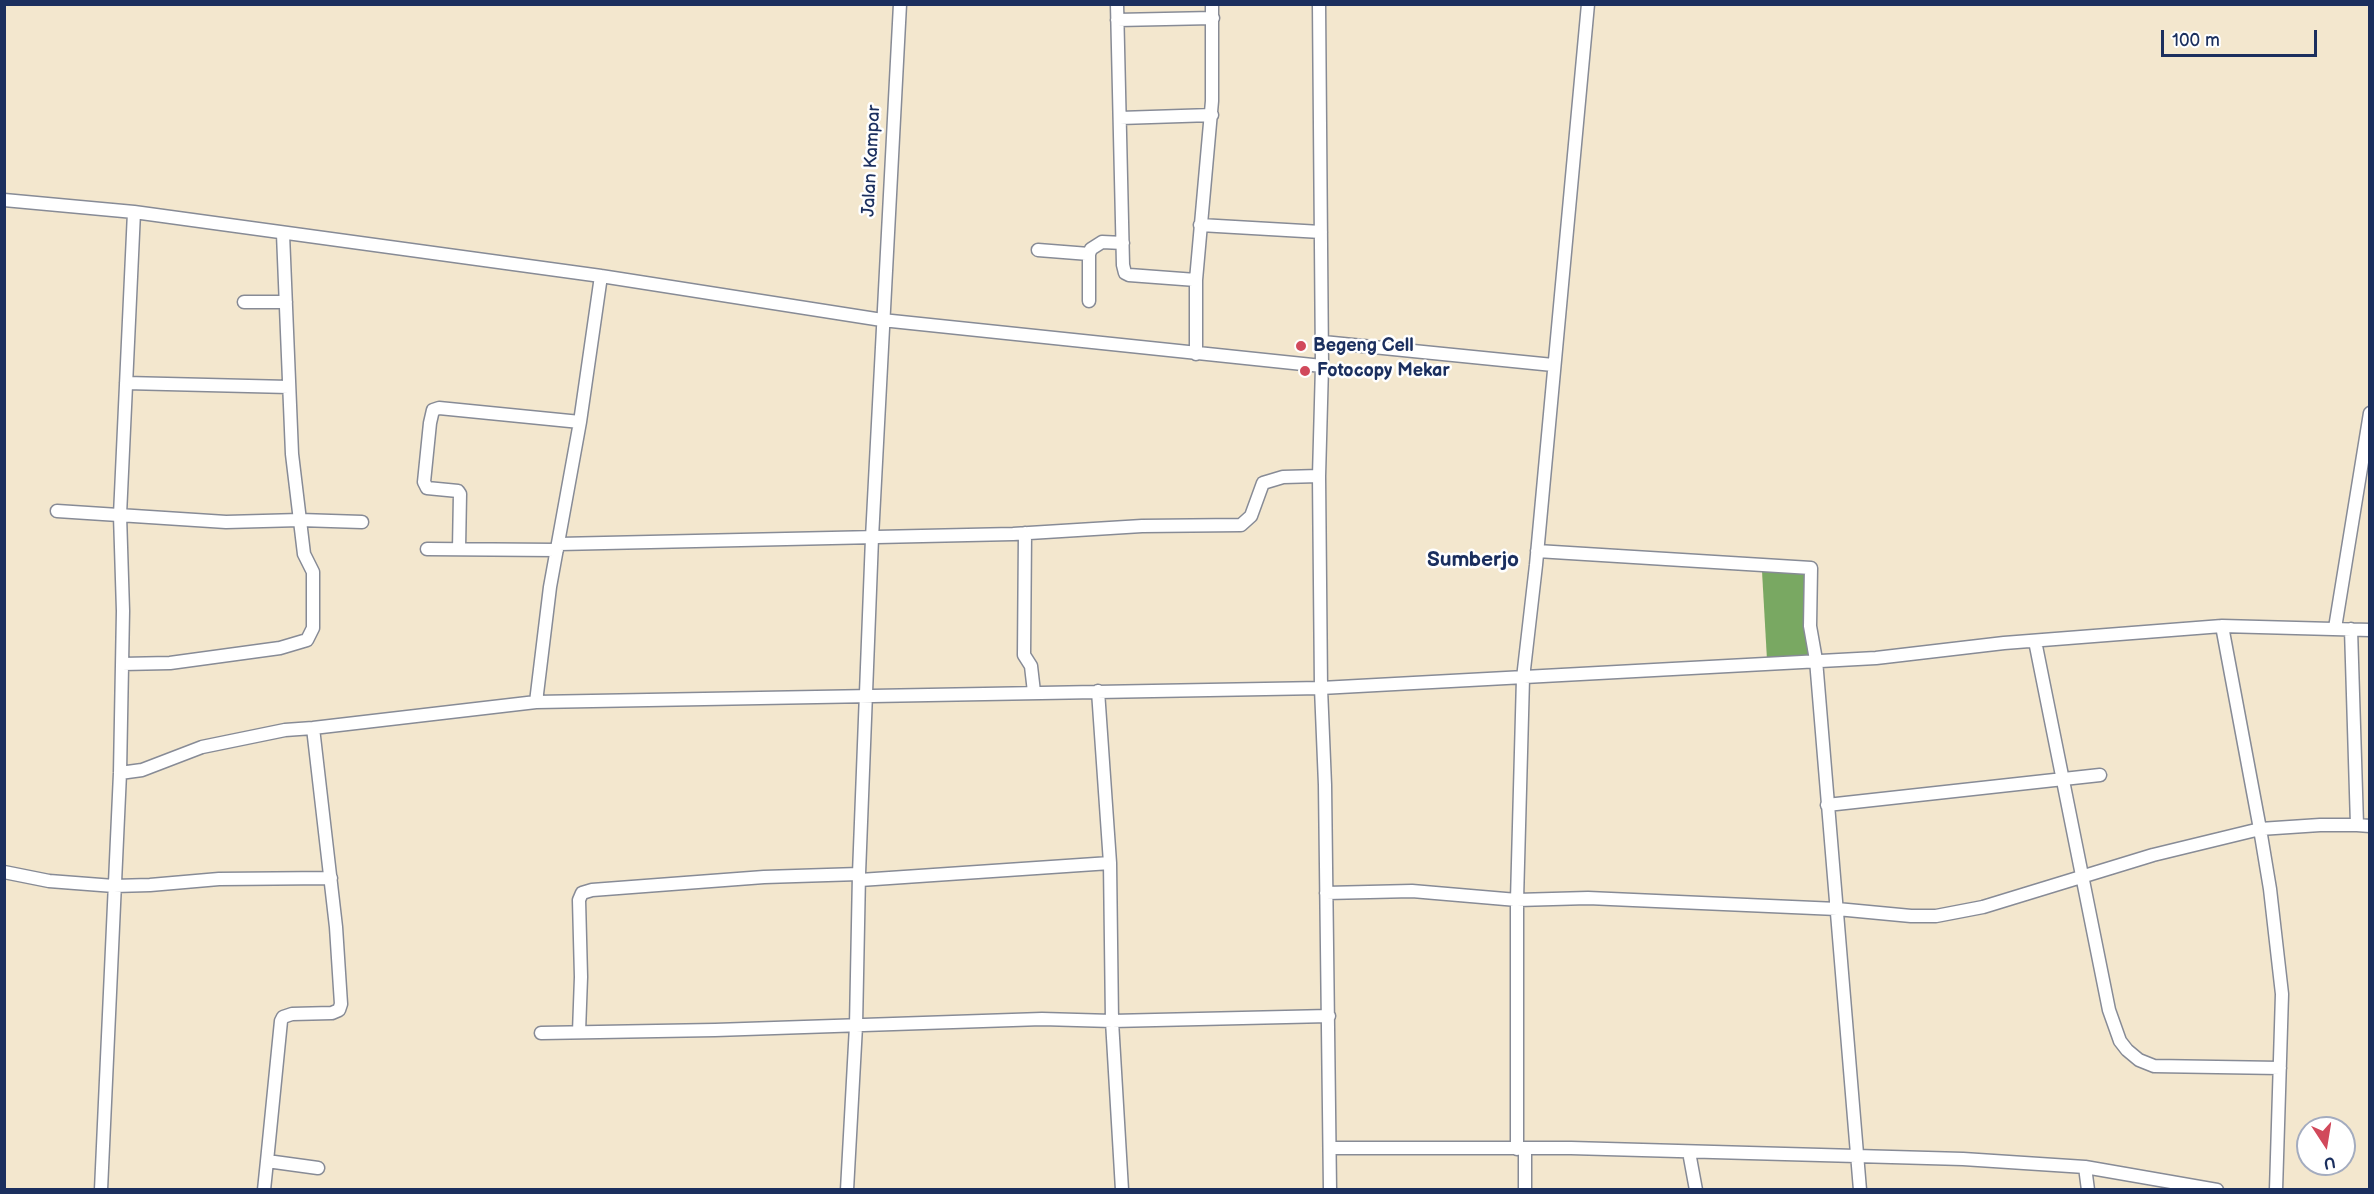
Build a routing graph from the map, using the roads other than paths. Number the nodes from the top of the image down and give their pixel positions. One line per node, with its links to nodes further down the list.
1 (900, 4): 23 (street, Jalan Kampar)
2 (1117, 4): 7 (street)
3 (1212, 4): 6 (street)
4 (1319, 4): 13 (street)
5 (1588, 4): 26 (street)
6 (1213, 18): 7 (street); 8 (street)
7 (1117, 20): 9 (street)
8 (1212, 115): 9 (street); 12 (street)
9 (1120, 118): 15 (street)
10 (4, 200): 11 (street)
11 (134, 212): 14 (street); 28 (street)
12 (1200, 225): 13 (street); 19 (street)
13 (1321, 232): 24 (street)
14 (283, 234): 18 (street); 22 (street)
15 (1123, 243): 17 (street); 19 (street)
16 (1038, 250): 17 (street)
17 (1089, 254): 20 (street)
18 (601, 276): 23 (street); 31 (street)
19 (1196, 280): 25 (street)
20 (1089, 301)
21 (244, 302): 22 (street)
22 (286, 302): 29 (street)
23 (882, 320): 25 (street); 38 (street, Jalan Kampar)
24 (1323, 342): 26 (street); 27 (street)
25 (1196, 354): 27 (street)
26 (1553, 364): 42 (street)
27 (1322, 366): 32 (street)
28 (126, 383): 29 (street); 34 (street)
29 (289, 387): 35 (street)
30 (2370, 413): 44 (street)
31 (580, 422): 39 (street); 41 (street)
32 (1319, 476): 37 (street); 51 (street)
33 (57, 511): 34 (street)
34 (120, 515): 35 (street); 49 (street)
35 (300, 520): 36 (street); 49 (street)
36 (362, 522)
37 (1025, 533): 38 (street); 53 (street)
38 (872, 538): 39 (street); 54 (street, Jalan Kampar)
39 (562, 546): 41 (street); 55 (street)
40 (427, 549): 41 (street)
41 (459, 549)
42 (1537, 551): 48 (street); 50 (street)
43 (2222, 626): 44 (street); 47 (street); 62 (street)
44 (2335, 628): 45 (street)
45 (2351, 629): 46 (street); 61 (street)
46 (2370, 630)
47 (2035, 641): 48 (street); 59 (street)
48 (1816, 660): 50 (street); 60 (street)
49 (122, 664): 57 (street)
50 (1523, 678): 51 (street); 70 (street)
51 (1321, 688): 52 (street); 69 (street)
52 (1098, 691): 53 (street); 63 (street)
53 (1034, 692): 54 (street)
54 (865, 695): 55 (street); 66 (street, Jalan Kampar)
55 (536, 702): 56 (street)
56 (313, 728): 57 (street); 67 (street)
57 (120, 774): 68 (street)
58 (2100, 775): 59 (street)
59 (2064, 779): 60 (street); 65 (street)
60 (1827, 805): 71 (street)
61 (2363, 826): 62 (street)
62 (2260, 829): 65 (street); 77 (street)
63 (1110, 863): 66 (street); 73 (street)
64 (4, 872): 68 (street)
65 (2083, 876): 71 (street); 77 (street)
66 (859, 877): 74 (street, Jalan Kampar); 75 (street)
67 (331, 878): 68 (street); 82 (street)
68 (114, 886): 85 (street)
69 (1326, 893): 70 (street); 72 (street)
70 (1517, 900): 71 (street); 79 (street)
71 (1837, 909): 81 (street)
72 (1329, 1016): 73 (street); 78 (street)
73 (1112, 1021): 74 (street); 88 (street)
74 (856, 1026): 75 (street); 87 (street, Jalan Kampar)
75 (579, 1032): 76 (street)
76 (541, 1033)
77 (2280, 1068): 95 (street)
78 (1331, 1148): 79 (street); 89 (street)
79 (1521, 1149): 80 (street); 90 (street)
80 (1689, 1152): 81 (street); 91 (street)
81 (1858, 1154): 83 (street); 92 (street)
82 (267, 1161): 84 (street); 86 (street)
83 (2085, 1167): 93 (street); 94 (street)
84 (318, 1168)
85 (101, 1190)
86 (264, 1190)
87 (847, 1190)
88 (1122, 1190)
89 (1330, 1190)
90 (1525, 1190)
91 (1696, 1190)
92 (1860, 1190)
93 (2088, 1190)
94 (2217, 1190)
95 (2276, 1190)

